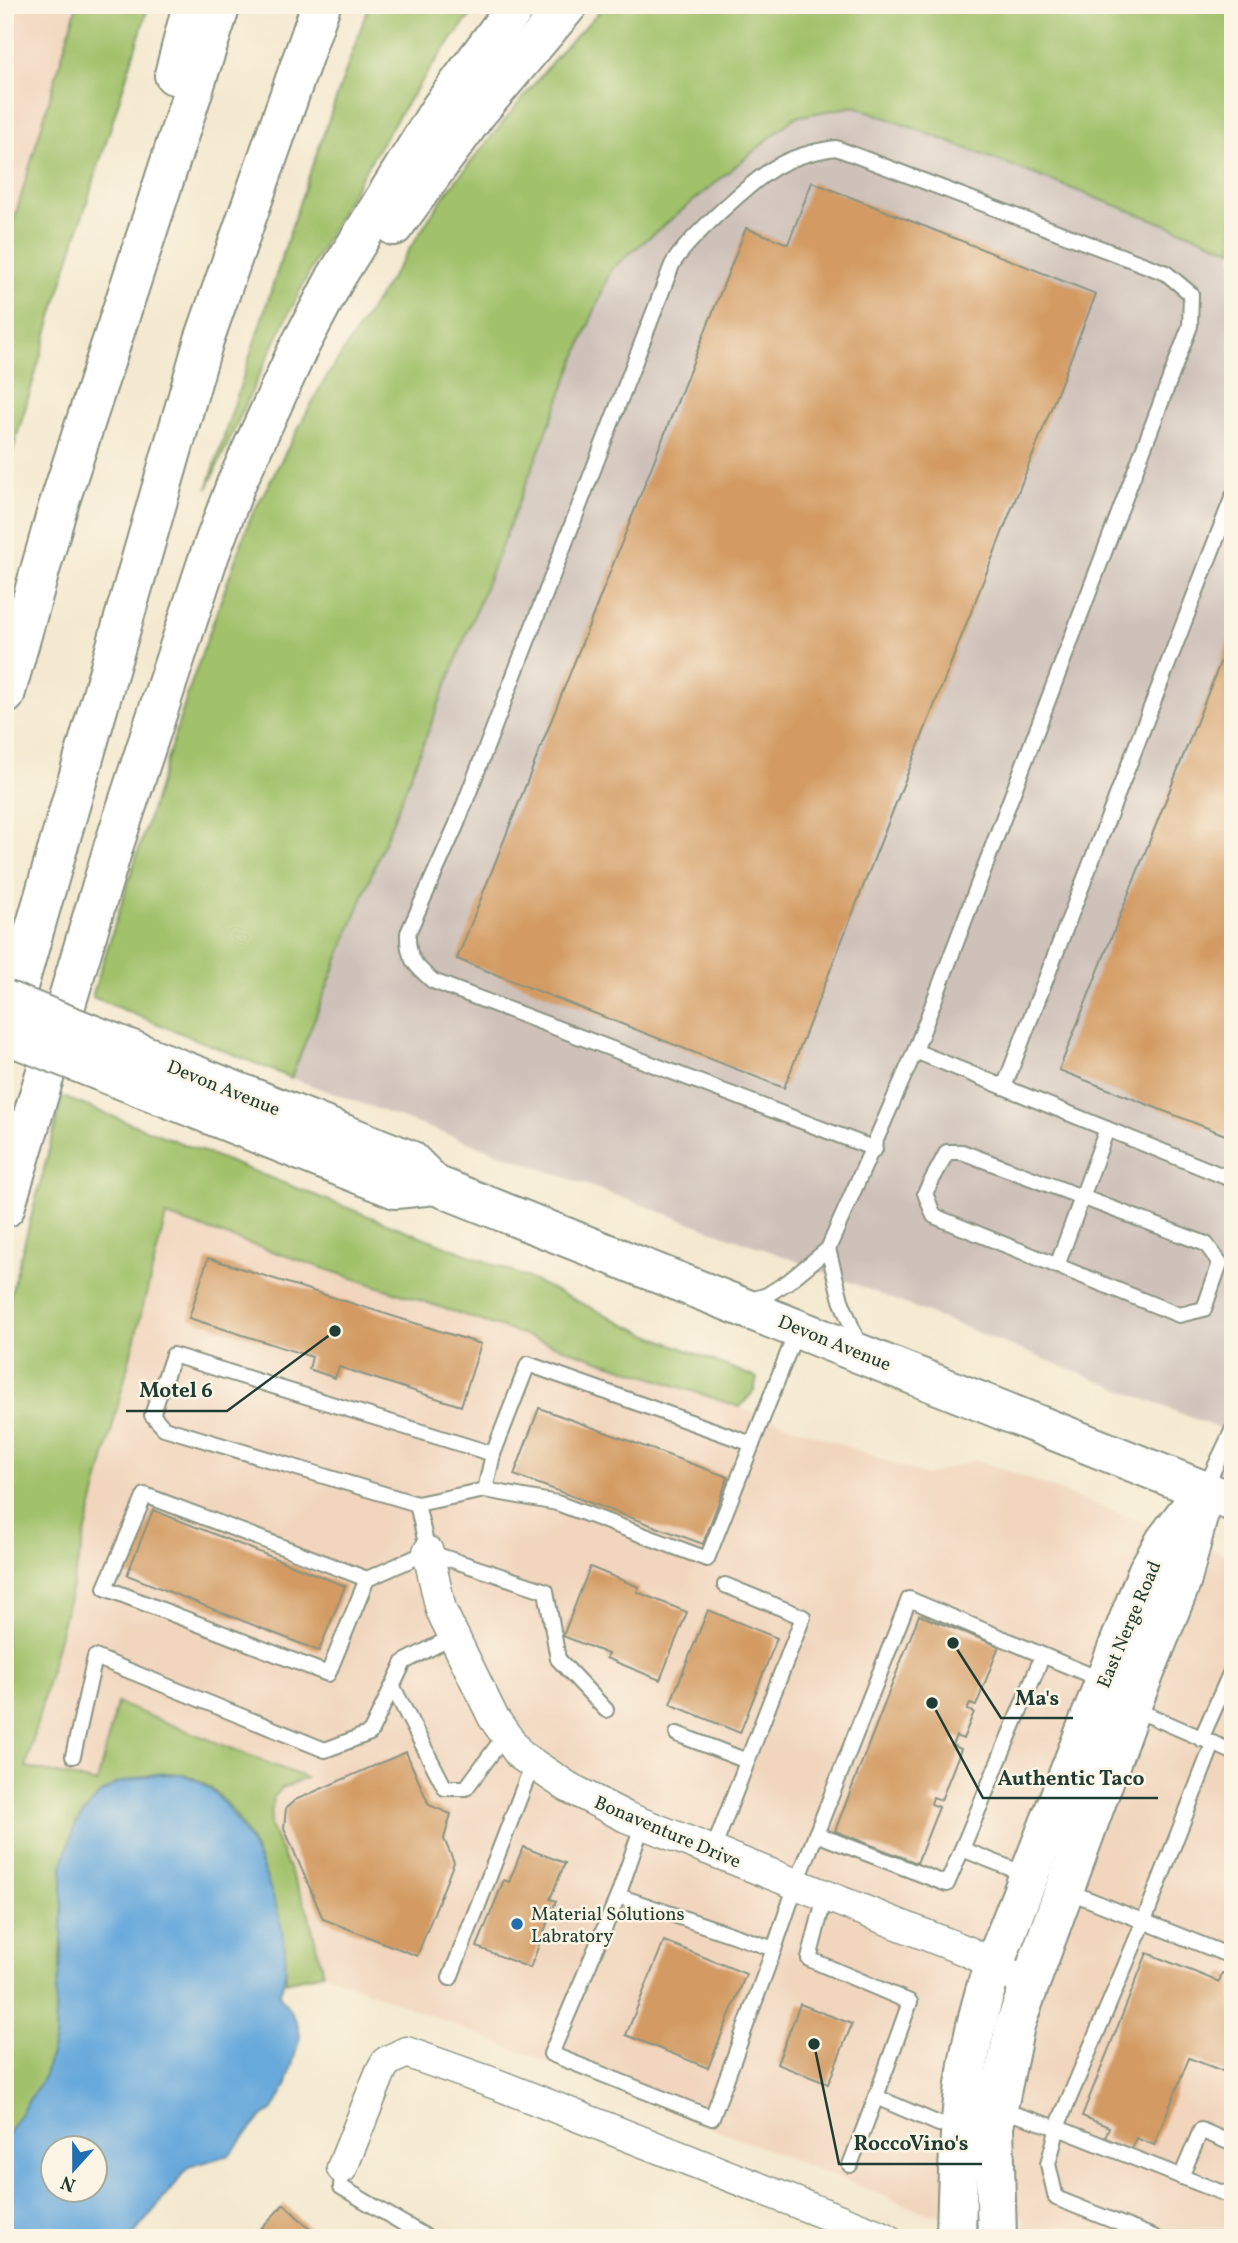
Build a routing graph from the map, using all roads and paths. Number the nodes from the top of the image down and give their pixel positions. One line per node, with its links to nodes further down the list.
1 (192, 5): 6 (main road)
2 (221, 5): 6 (main road)
3 (321, 5): 11 (main road)
4 (517, 5): 7 (main road)
5 (568, 5): 7 (main road)
6 (93, 400): 9 (main road)
7 (236, 484): 19 (main road)
8 (1233, 496): 14 (lane)
9 (5, 695)
10 (5, 1000): 13 (main road, Devon Avenue, bridge)
11 (5, 1033): 13 (main road, Devon Avenue, bridge)
12 (915, 1051): 14 (lane); 16 (lane); 16 (lane)
13 (162, 1079): 22 (main road, Devon Avenue)
14 (1004, 1087): 15 (lane)
15 (1107, 1129): 17 (lane); 18 (lane)
16 (875, 1149): 20 (lane)
17 (1233, 1180)
18 (1083, 1197): 21 (lane); 21 (lane); 21 (lane)
19 (5, 1208)
20 (828, 1249): 22 (lane); 24 (lane)
21 (1057, 1266)
22 (738, 1304): 23 (main road, Devon Avenue)
23 (798, 1328): 24 (main road, Devon Avenue); 26 (lane)
24 (862, 1353): 29 (main road, Devon Avenue)
25 (1233, 1429): 29 (lane)
26 (752, 1444): 27 (lane); 28 (lane)
27 (493, 1454): 28 (lane); 30 (lane)
28 (485, 1490): 30 (lane)
29 (1218, 1496): 37 (main road, East Nerge Road); 39 (main road, East Nerge Road)
30 (417, 1504): 31 (lane)
31 (428, 1552): 32 (lane); 34 (street, Bonaventure Drive); 40 (lane)
32 (367, 1579): 32 (lane)
33 (725, 1585): 46 (lane)
34 (454, 1636): 38 (lane); 41 (street, Bonaventure Drive)
35 (1042, 1657): 37 (lane); 49 (lane); 50 (lane)
36 (1233, 1667): 43 (lane)
37 (1104, 1681): 52 (main road, East Nerge Road)
38 (393, 1687): 41 (lane); 45 (lane)
39 (1131, 1707): 43 (lane); 52 (main road, East Nerge Road)
40 (606, 1710)
41 (506, 1734): 47 (street, Bonaventure Drive)
42 (677, 1734): 46 (lane)
43 (1207, 1742): 44 (lane); 56 (lane)
44 (1233, 1752)
45 (73, 1756)
46 (747, 1761): 51 (lane)
47 (533, 1763): 48 (street, Bonaventure Drive); 60 (lane)
48 (643, 1824): 51 (street, Bonaventure Drive); 54 (lane)
49 (816, 1834): 50 (lane); 53 (lane)
50 (962, 1849): 52 (lane)
51 (713, 1850): 53 (street, Bonaventure Drive)
52 (1047, 1883): 56 (lane); 59 (main road, East Nerge Road); 61 (main road, East Nerge Road)
53 (796, 1885): 55 (street, Bonaventure Drive); 57 (lane)
54 (618, 1896): 57 (lane); 57 (lane)
55 (825, 1896): 59 (street, Bonaventure Drive); 62 (lane)
56 (1144, 1921): 58 (lane); 65 (lane)
57 (774, 1950)
58 (1233, 1957)
59 (993, 1967): 61 (street, Bonaventure Drive); 64 (main road, East Nerge Road)
60 (450, 1978)
61 (1028, 1984): 63 (main road, East Nerge Road)
62 (876, 2097): 64 (lane); 67 (lane)
63 (996, 2108): 65 (lane); 74 (main road, East Nerge Road)
64 (959, 2124): 73 (main road, East Nerge Road)
65 (1058, 2127): 69 (lane); 75 (lane)
66 (1233, 2144): 69 (lane)
67 (850, 2165)
68 (342, 2168): 71 (lane); 72 (street)
69 (1181, 2177): 70 (lane)
70 (1233, 2197)
71 (428, 2238)
72 (886, 2238)
73 (956, 2238)
74 (997, 2238)
75 (1156, 2238)

